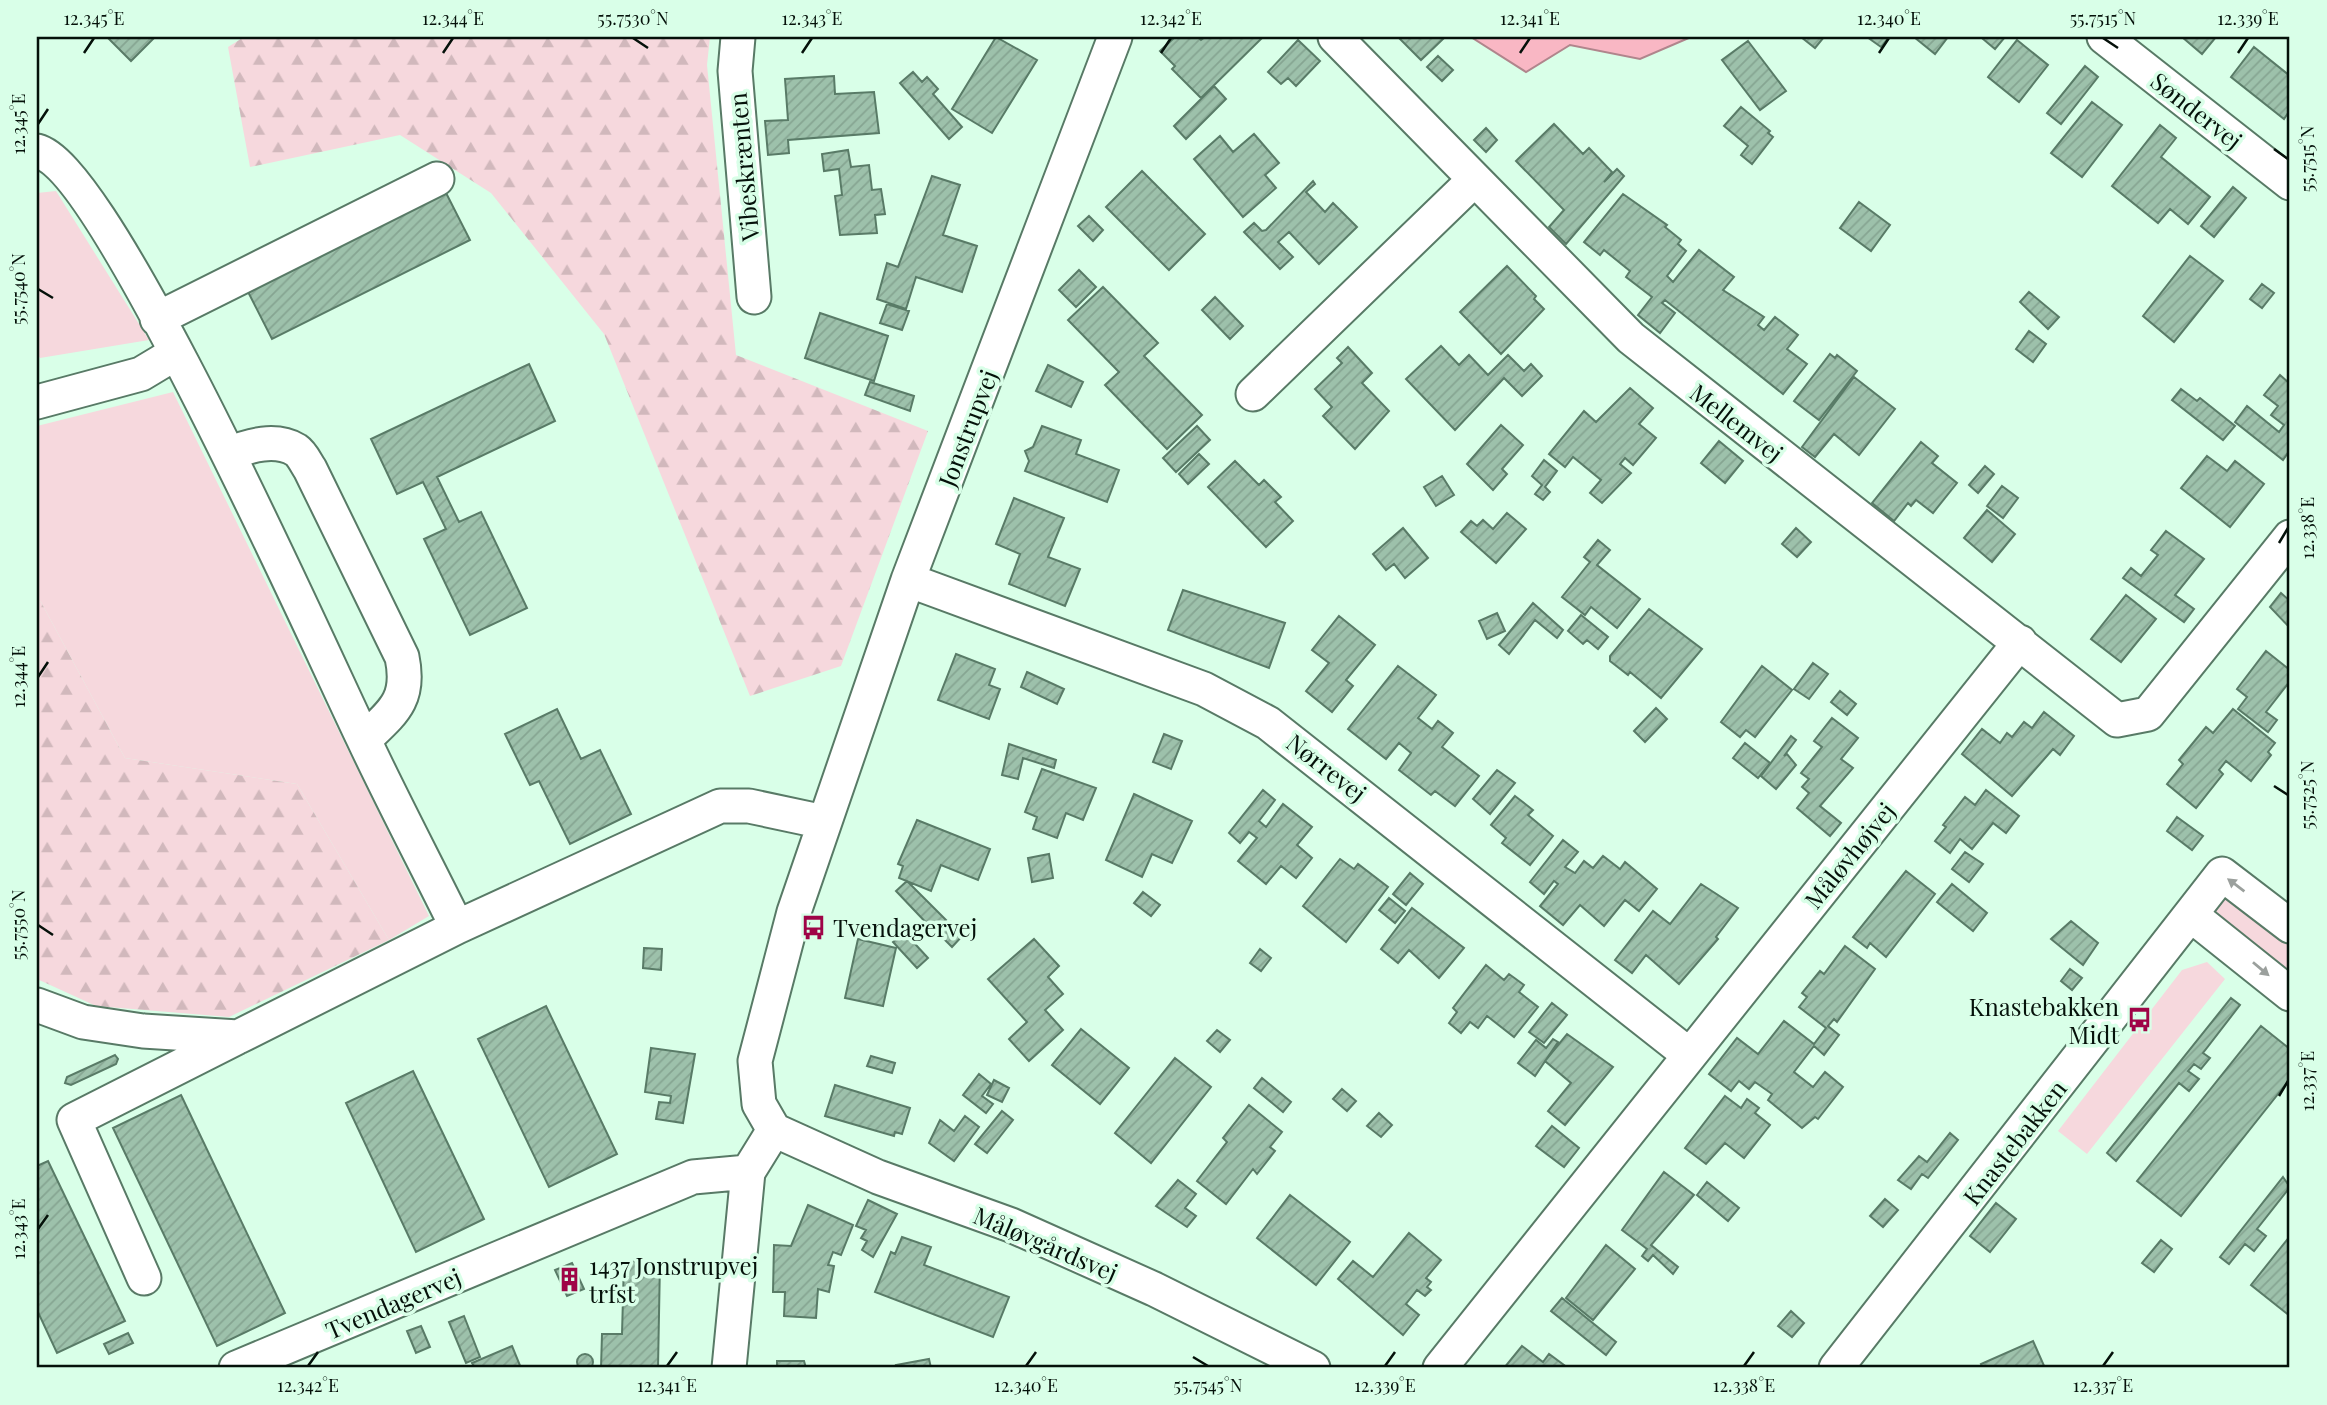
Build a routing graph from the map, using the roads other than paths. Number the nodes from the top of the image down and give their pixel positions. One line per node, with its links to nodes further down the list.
1 (738, 37): 9 (street, Vibeskrænten)
2 (1115, 37): 16 (street, Jonstrupvej)
3 (1335, 37): 7 (street, Mellemvej)
4 (2104, 37): 8 (street, Søndervej)
5 (37, 151): 10 (street)
6 (437, 180): 10 (street)
7 (1474, 180): 12 (street); 17 (street, Mellemvej)
8 (2290, 183)
9 (754, 297)
10 (157, 318): 11 (street)
11 (176, 353): 13 (street); 14 (street)
12 (1253, 394)
13 (37, 402)
14 (230, 454): 18 (street); 18 (street)
15 (2290, 537): 17 (street)
16 (908, 580): 19 (street, Jonstrupvej); 26 (street, Nørrevej)
17 (2020, 642): 26 (street, Måløvhøjvej)
18 (363, 740): 22 (street)
19 (824, 822): 22 (street); 27 (street, Jonstrupvej)
20 (2191, 915): 21 (street, Knastebakken, one-way to 20); 23 (street, one-way to 23); 34 (street, Knastebakken)
21 (2290, 926)
22 (457, 927): 25 (street)
23 (2290, 994)
24 (37, 1005): 25 (street)
25 (238, 1037): 29 (street)
26 (1688, 1054): 33 (street, Måløvhøjvej)
27 (774, 1130): 28 (street); 32 (street, Måløvgårdsvej)
28 (748, 1172): 30 (street, Tvendagervej); 31 (street)
29 (144, 1278)
30 (236, 1368)
31 (729, 1368)
32 (1313, 1368)
33 (1440, 1368)
34 (1836, 1368)

